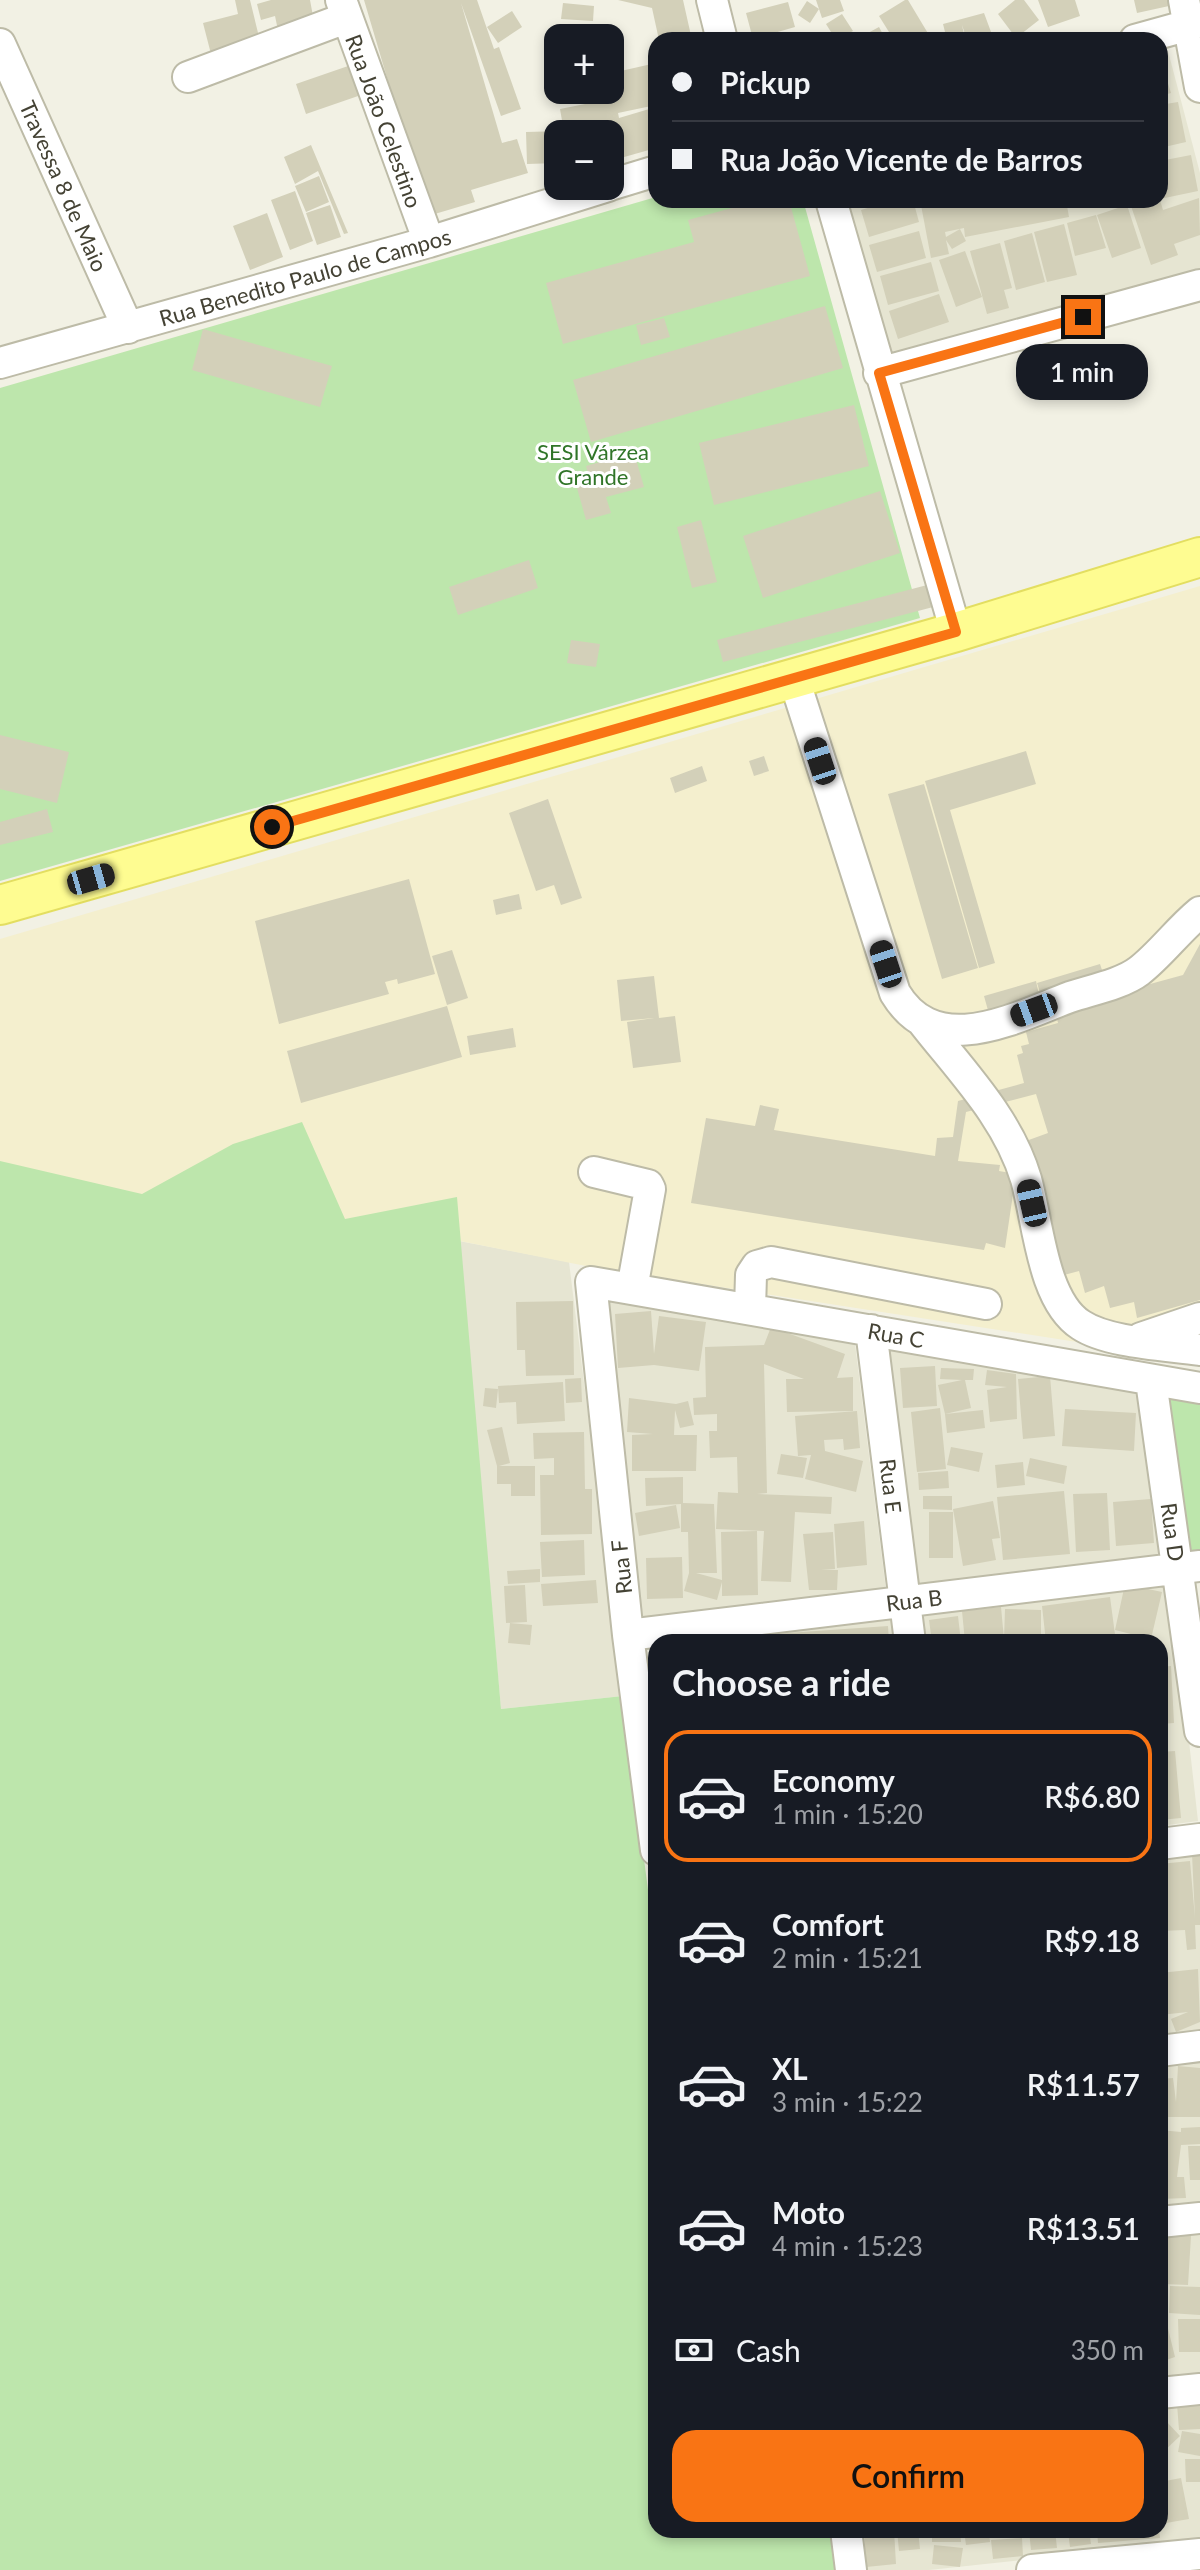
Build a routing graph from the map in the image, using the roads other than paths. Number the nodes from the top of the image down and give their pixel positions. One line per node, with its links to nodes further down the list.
1 (712, 0): 4 (street)
2 (344, 9): 7 (street); 13 (street, Rua João Celestino)
3 (1191, 16): 5 (street); 8 (street)
4 (720, 32)
5 (1154, 32)
6 (0, 44): 15 (street, Travessa 8 de Maio)
7 (188, 77)
8 (1200, 87)
9 (648, 174): 10 (street, Rua Benedito Paulo de Campos)
10 (624, 181)
11 (564, 200): 13 (street, Rua Benedito Paulo de Campos)
12 (833, 208): 17 (street)
13 (429, 242): 15 (street, Rua Benedito Paulo de Campos)
14 (1200, 285): 17 (street)
15 (128, 328): 16 (street, Rua Benedito Paulo de Campos)
16 (0, 363)
17 (879, 373): 19 (street)
18 (1200, 557): 19 (main road)
19 (956, 632): 20 (main road)
20 (794, 679): 21 (main road); 23 (street)
21 (0, 905)
22 (1200, 912): 23 (street)
23 (922, 1021): 31 (street)
24 (594, 1172): 26 (street)
25 (591, 1282): 26 (street, Rua C); 38 (street, Rua F)
26 (632, 1289): 28 (street, Rua C)
27 (986, 1304): 28 (street)
28 (750, 1309): 30 (street, Rua C)
29 (1200, 1318): 31 (street)
30 (871, 1330): 33 (street, Rua C); 36 (street, Rua E)
31 (1136, 1340): 32 (street)
32 (1200, 1350)
33 (1151, 1381): 34 (street, Rua C); 35 (street, Rua D)
34 (1200, 1388)
35 (1189, 1567): 36 (street, Rua B); 39 (street, Rua D)
36 (906, 1601): 37 (street, Rua E); 38 (street, Rua B)
37 (909, 1634)
38 (628, 1635): 40 (street, Rua F)
39 (1200, 1731)
40 (648, 1789)
41 (1200, 1839): 42 (street)
42 (1168, 1843)
43 (1200, 2046): 44 (street)
44 (1168, 2050)
45 (1200, 2218): 46 (street)
46 (1168, 2221)
47 (1200, 2389): 48 (street)
48 (1168, 2392)
49 (847, 2538): 51 (street)
50 (1200, 2554): 52 (street)
51 (851, 2570)
52 (1032, 2570)

